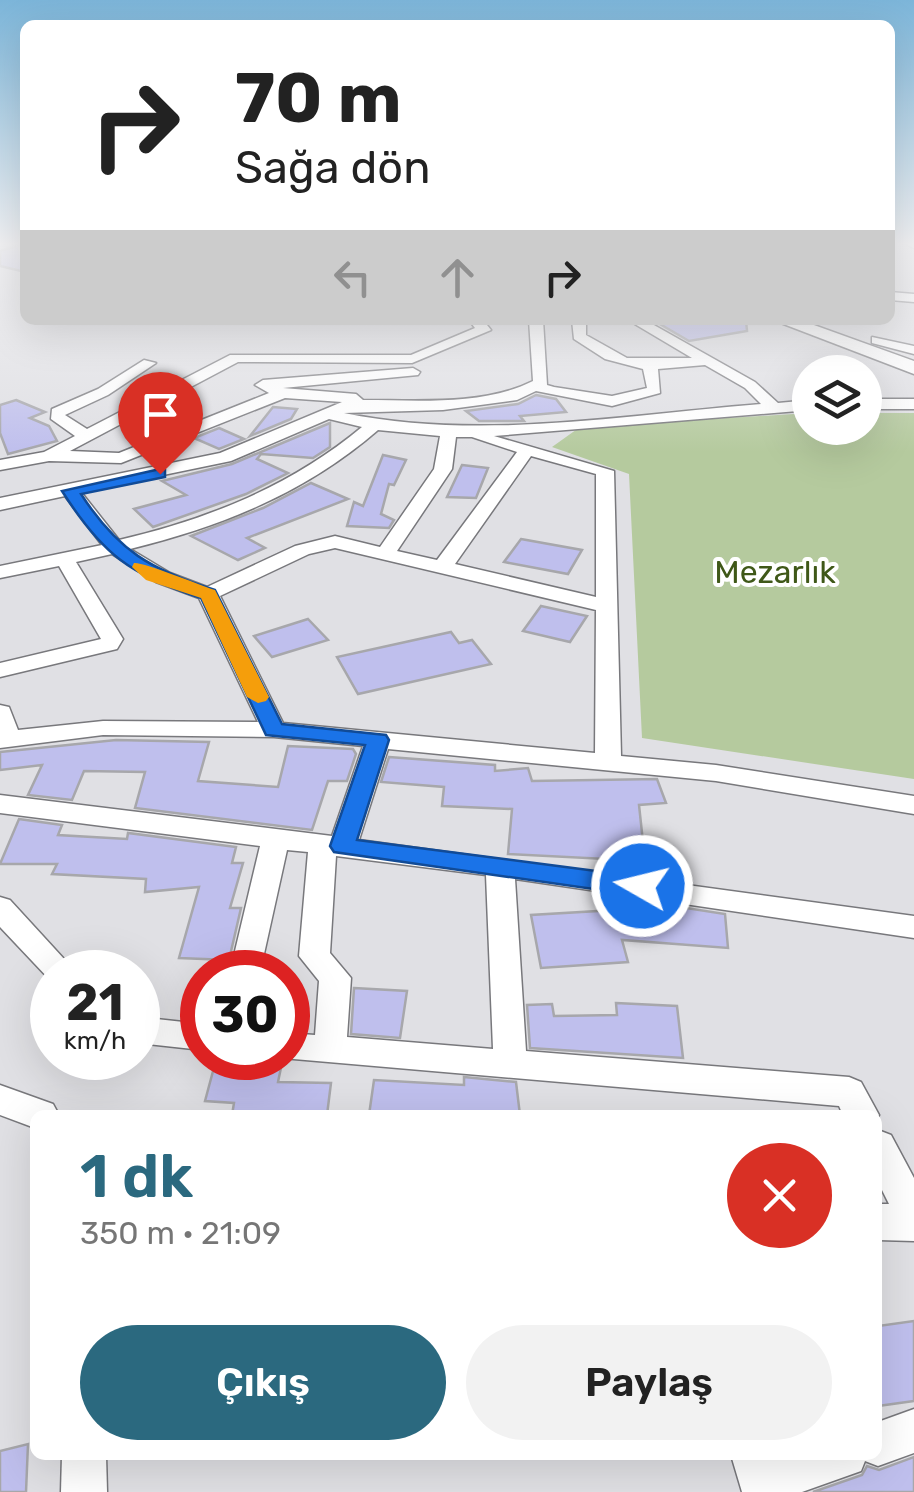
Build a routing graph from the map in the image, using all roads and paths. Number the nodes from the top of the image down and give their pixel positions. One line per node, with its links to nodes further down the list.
1 (480, 325): 10 (street)
2 (536, 325): 15 (street)
3 (579, 325): 13 (street)
4 (642, 325): 11 (street)
5 (796, 325): 14 (main road)
6 (914, 332): 7 (street)
7 (895, 336)
8 (877, 340): 9 (street)
9 (914, 350)
10 (412, 359): 16 (street); 17 (street)
11 (705, 361): 13 (street); 22 (street)
12 (148, 363): 27 (street)
13 (650, 366): 15 (street)
14 (914, 368)
15 (536, 386): 21 (street)
16 (283, 393): 21 (street); 24 (street)
17 (182, 402): 24 (street); 27 (street)
18 (882, 404): 19 (street)
19 (914, 404)
20 (792, 405): 22 (street)
21 (444, 406): 23 (street)
22 (772, 406): 26 (street)
23 (325, 414): 25 (street); 31 (street)
24 (230, 416): 29 (street)
25 (375, 424): 26 (street); 33 (street)
26 (457, 432): 28 (street); 34 (street)
27 (87, 436): 29 (street)
28 (527, 450): 36 (street); 39 (street)
29 (49, 456): 30 (street)
30 (0, 465)
31 (70, 491): 32 (street); 33 (street)
32 (0, 504)
33 (116, 548): 35 (street); 38 (street)
34 (386, 554): 36 (street); 38 (street)
35 (64, 558): 37 (street); 40 (street)
36 (442, 568): 39 (street)
37 (0, 572)
38 (208, 594): 42 (street)
39 (606, 606): 45 (street)
40 (0, 670)
41 (0, 712): 43 (street)
42 (274, 730): 43 (street); 44 (street)
43 (4, 740)
44 (378, 740): 45 (street); 49 (street)
45 (608, 762): 47 (street)
46 (0, 804): 48 (street)
47 (914, 804)
48 (276, 838): 49 (street); 54 (street)
49 (333, 845): 50 (street); 56 (street)
50 (500, 866): 52 (street); 57 (street)
51 (0, 908): 53 (street)
52 (914, 926)
53 (40, 950)
54 (249, 950)
55 (310, 1048): 56 (street)
56 (330, 1050): 57 (street)
57 (510, 1065): 59 (street)
58 (0, 1100): 60 (street)
59 (858, 1110)
60 (30, 1111)
61 (882, 1154): 62 (street)
62 (914, 1219): 63 (street)
63 (882, 1222)
64 (914, 1432): 65 (street)
65 (882, 1443)
66 (84, 1460): 69 (street)
67 (826, 1460): 68 (street)
68 (760, 1477)
69 (84, 1492)

